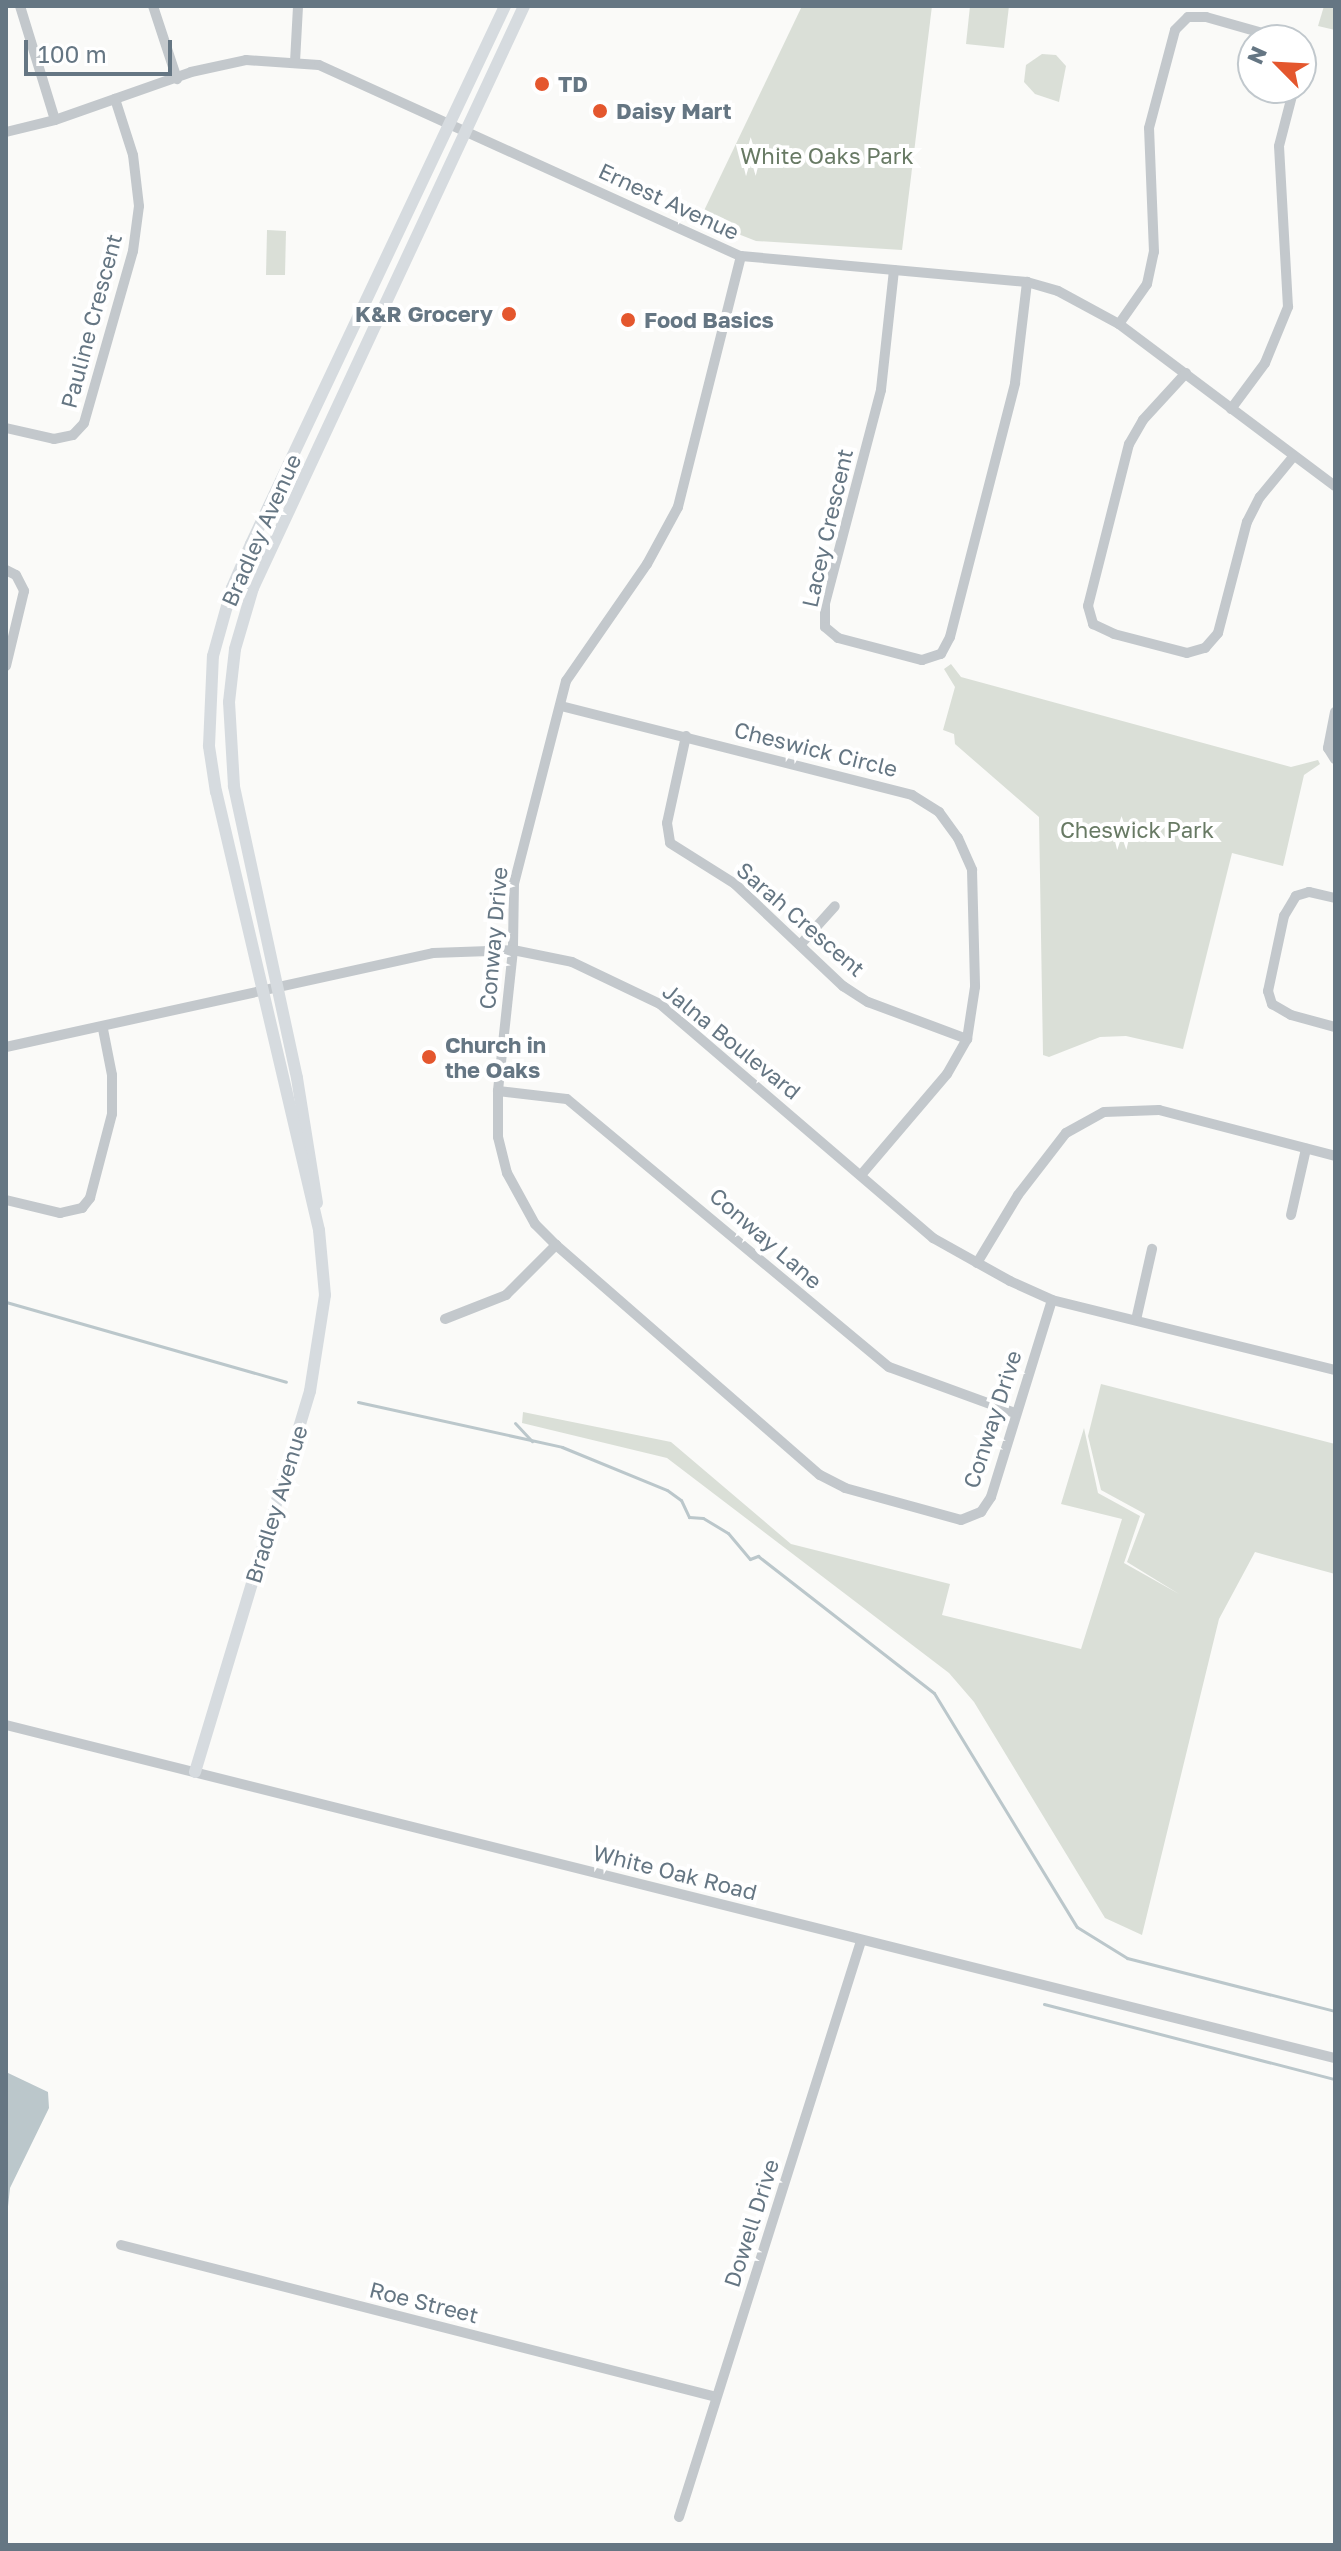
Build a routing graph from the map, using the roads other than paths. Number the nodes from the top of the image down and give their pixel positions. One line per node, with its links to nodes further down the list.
1 (20, 6): 11 (street)
2 (153, 6): 8 (street)
3 (298, 6): 7 (street)
4 (505, 6): 12 (main road, Bradley Avenue)
5 (524, 6): 13 (main road, Bradley Avenue)
6 (1237, 26): 18 (street)
7 (295, 62): 8 (street, Ernest Avenue); 12 (street, Ernest Avenue)
8 (177, 79): 9 (street, Ernest Avenue)
9 (115, 99): 11 (street, Ernest Avenue); 21 (street, Pauline Crescent)
10 (1290, 104): 20 (street)
11 (55, 120): 14 (street, Ernest Avenue)
12 (450, 122): 13 (street, Ernest Avenue); 35 (main road, Bradley Avenue)
13 (465, 129): 15 (street, Ernest Avenue); 34 (main road, Bradley Avenue)
14 (6, 132)
15 (741, 256): 16 (street, Ernest Avenue); 26 (street, Conway Drive)
16 (894, 270): 17 (street, Ernest Avenue); 17 (street, Lacey Crescent)
17 (1027, 282): 18 (street, Ernest Avenue)
18 (1119, 324): 19 (street, Ernest Avenue)
19 (1186, 373): 20 (street, Ernest Avenue); 22 (street)
20 (1231, 409): 22 (street, Ernest Avenue)
21 (6, 428)
22 (1293, 457): 23 (street, Ernest Avenue)
23 (1335, 486)
24 (6, 570): 25 (street)
25 (6, 666)
26 (561, 706): 28 (street, Cheswick Circle); 33 (street, Conway Drive)
27 (1335, 712): 29 (street)
28 (686, 736): 32 (street, Sarah Crescent); 38 (street, Cheswick Circle)
29 (1335, 759)
30 (1335, 898): 36 (street)
31 (835, 906): 32 (street)
32 (800, 945): 38 (street, Sarah Crescent)
33 (513, 950): 34 (street, Jalna Boulevard); 40 (street, Conway Drive); 43 (street, Jalna Boulevard)
34 (277, 989): 35 (street, Jalna Boulevard); 46 (main road, Bradley Avenue)
35 (262, 993): 37 (street, Jalna Boulevard); 46 (main road, Bradley Avenue)
36 (1335, 1027)
37 (103, 1029): 39 (street, Jalna Boulevard); 44 (street)
38 (967, 1039): 43 (street, Cheswick Circle)
39 (6, 1047)
40 (498, 1091): 47 (street, Conway Drive); 54 (street, Conway Lane)
41 (1306, 1149): 42 (street); 45 (street); 49 (street)
42 (1335, 1156)
43 (861, 1175): 49 (street, Jalna Boulevard)
44 (6, 1200)
45 (1291, 1215)
46 (319, 1230): 56 (main road, Bradley Avenue)
47 (556, 1245): 51 (street); 54 (street, Conway Drive)
48 (1152, 1249): 52 (street)
49 (977, 1263): 50 (street, Jalna Boulevard)
50 (1052, 1300): 52 (street, Jalna Boulevard); 54 (street, Conway Drive)
51 (445, 1319)
52 (1136, 1320): 53 (street, Jalna Boulevard)
53 (1335, 1370)
54 (1015, 1413)
55 (6, 1725): 56 (street, White Oak Road)
56 (195, 1772): 57 (street, White Oak Road)
57 (861, 1941): 58 (street, White Oak Road); 60 (street, Dowell Drive)
58 (1335, 2058)
59 (121, 2245): 60 (street, Roe Street)
60 (716, 2397): 61 (street, Dowell Drive)
61 (679, 2517)

